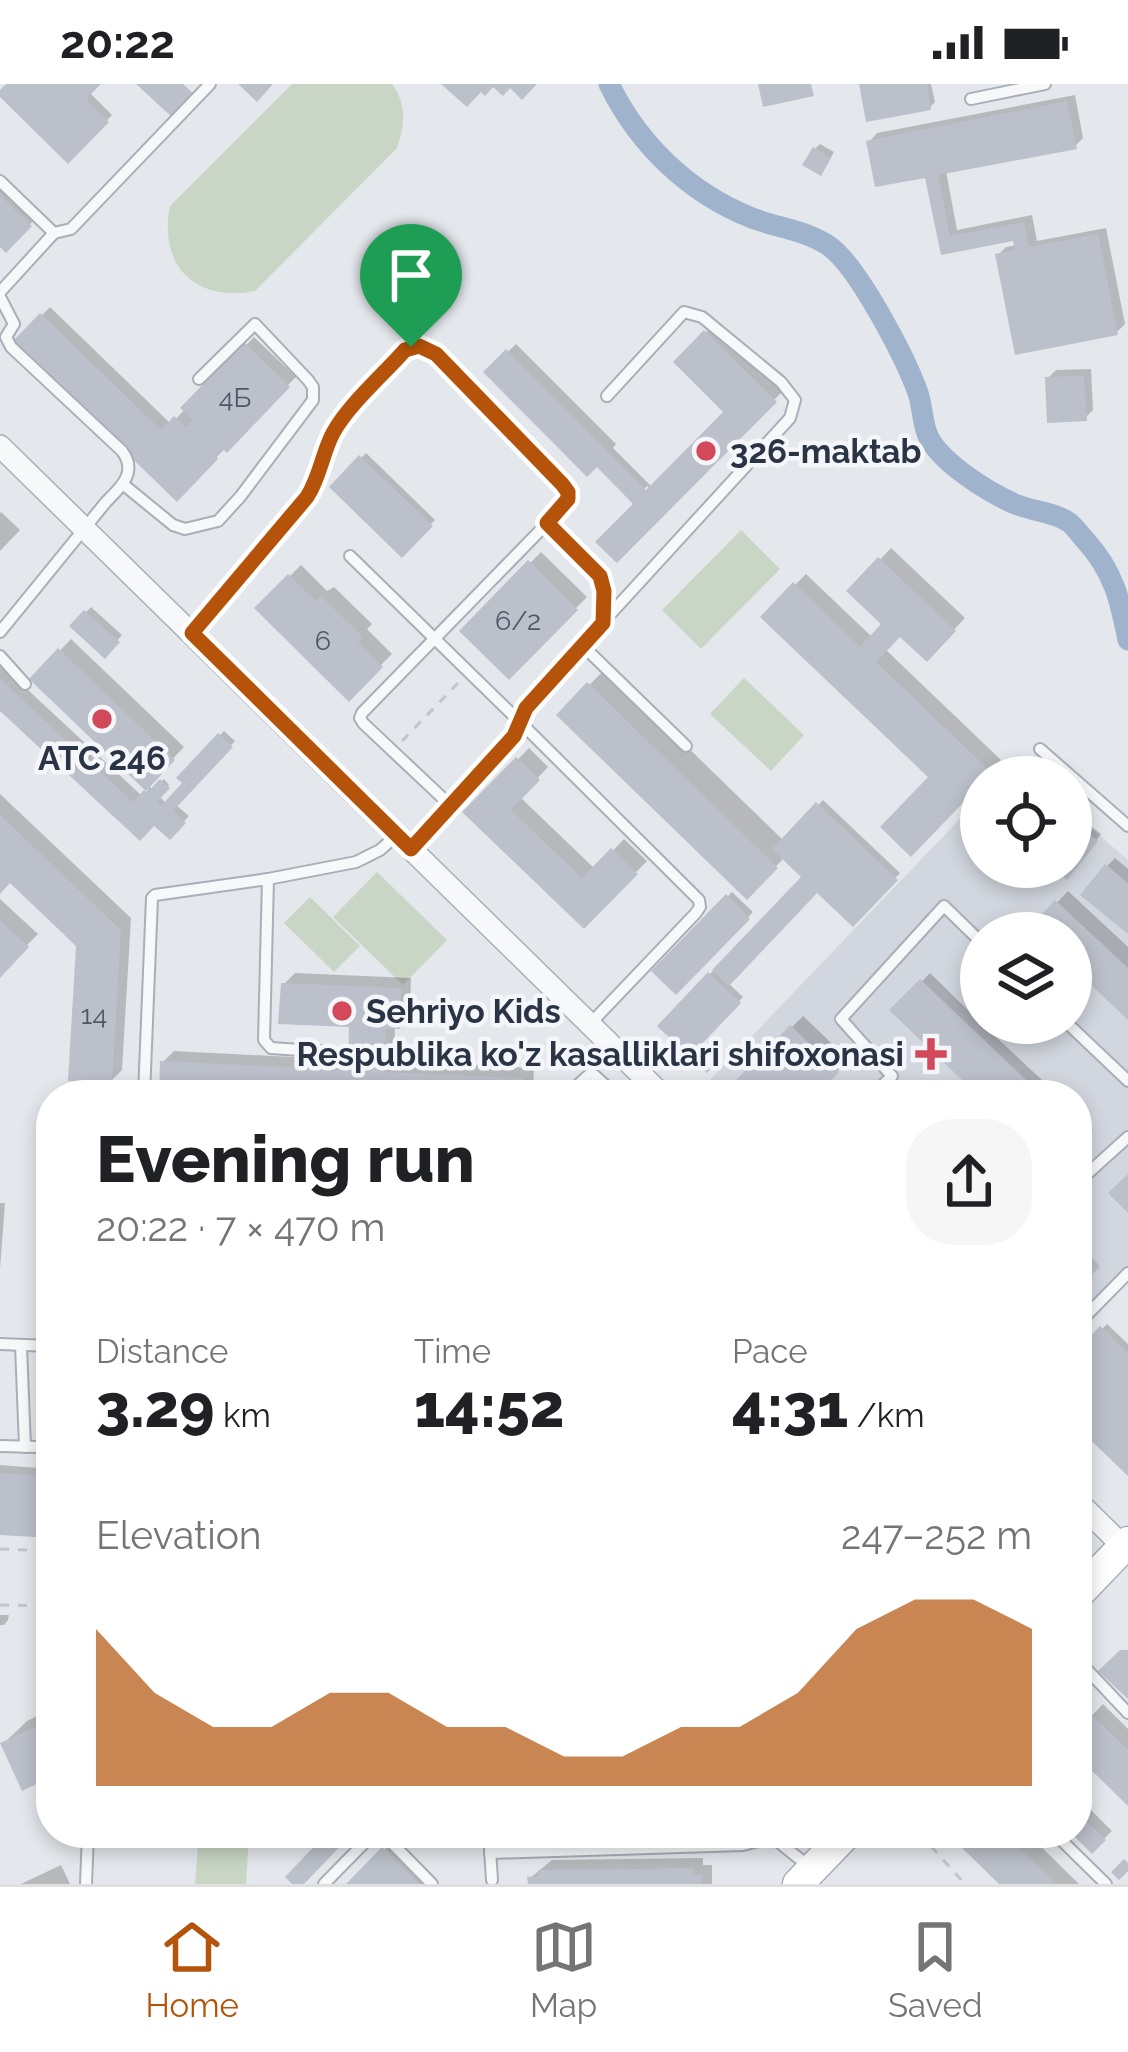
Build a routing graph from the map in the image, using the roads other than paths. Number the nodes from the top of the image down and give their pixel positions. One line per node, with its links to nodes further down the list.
1 (1046, 84): 3 (lane)
2 (205, 86): 5 (lane)
3 (971, 99)
4 (0, 181): 5 (lane)
5 (54, 233): 6 (lane)
6 (0, 295): 10 (lane)
7 (199, 379): 10 (lane)
8 (607, 396): 14 (lane)
9 (0, 446): 12 (street)
10 (124, 485): 12 (lane)
11 (547, 523): 14 (lane); 16 (lane); 17 (lane)
12 (86, 527): 15 (lane); 16 (street)
13 (350, 556): 17 (lane)
14 (603, 623): 18 (lane)
15 (0, 632)
16 (192, 633): 26 (street)
17 (433, 639): 21 (lane); 24 (lane)
18 (582, 645): 21 (lane); 22 (lane)
19 (0, 656): 20 (lane)
20 (25, 684)
21 (521, 723): 24 (lane); 29 (lane)
22 (686, 746)
23 (1040, 748): 25 (lane)
24 (451, 806): 26 (lane)
25 (1128, 826)
26 (404, 842): 27 (lane); 29 (street)
27 (268, 879): 31 (lane); 32 (lane)
28 (960, 922): 34 (lane)
29 (590, 1024): 33 (street)
30 (1088, 1044): 35 (lane)
31 (328, 1052)
32 (145, 1080)
33 (647, 1080)
34 (888, 1080)
35 (1128, 1081)
36 (1128, 1137): 37 (lane)
37 (1092, 1169)
38 (1128, 1273): 39 (lane)
39 (1092, 1310)
40 (0, 1344): 41 (lane)
41 (21, 1345): 42 (lane); 43 (lane)
42 (36, 1346)
43 (0, 1446)
44 (1092, 1515): 45 (street)
45 (1126, 1546): 46 (street)
46 (1092, 1579)
47 (1092, 1675): 48 (lane)
48 (1128, 1713)
49 (87, 1848): 60 (lane)
50 (362, 1848): 61 (lane)
51 (394, 1848): 62 (lane)
52 (490, 1848): 57 (lane)
53 (648, 1848): 57 (lane)
54 (781, 1848): 58 (lane)
55 (832, 1848): 58 (street)
56 (1069, 1848): 63 (lane)
57 (490, 1853): 59 (lane)
58 (805, 1876)
59 (492, 1880)
60 (86, 1884)
61 (324, 1884)
62 (432, 1884)
63 (1106, 1884)

